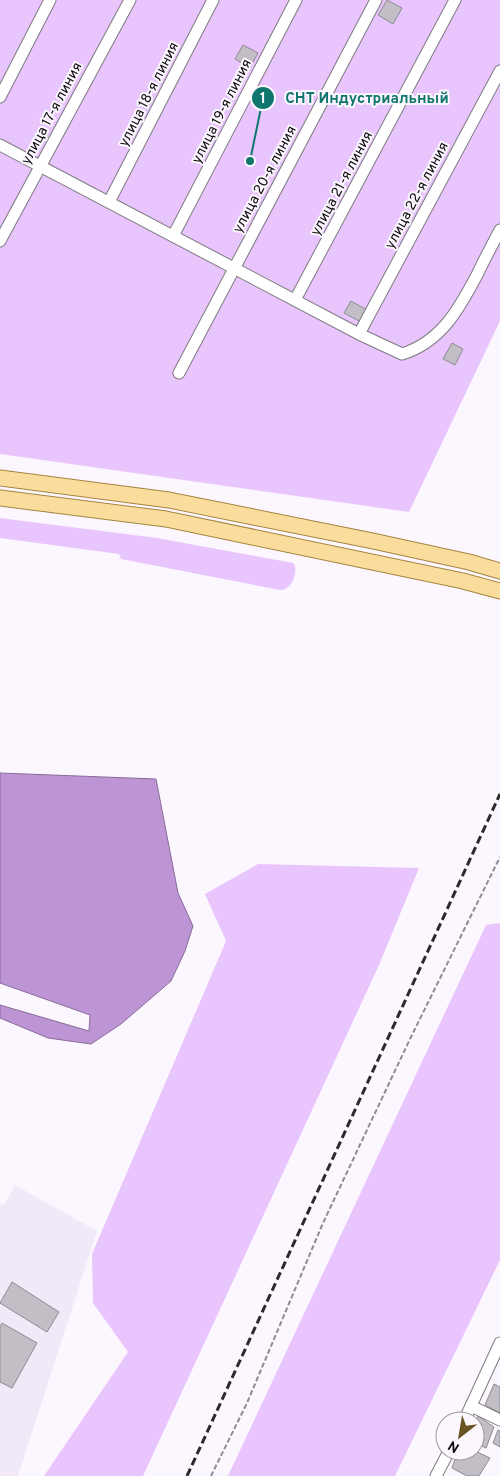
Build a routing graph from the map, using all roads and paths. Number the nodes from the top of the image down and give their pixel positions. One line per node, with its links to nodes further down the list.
1 (50, 0): 8 (street)
2 (130, 0): 10 (street, улица 17-я линия)
3 (213, 0): 11 (street, улица 18-я линия)
4 (296, 0): 13 (street, улица 19-я линия)
5 (376, 0): 15 (street, улица 20-я линия)
6 (455, 0): 16 (street, улица 21-я линия)
7 (500, 71): 17 (street, улица 22-я линия)
8 (0, 97)
9 (0, 145): 10 (street)
10 (40, 166): 11 (street); 14 (street, улица 17-я линия)
11 (109, 202): 13 (street)
12 (500, 230): 17 (street)
13 (173, 236): 15 (street)
14 (0, 241)
15 (234, 268): 16 (street); 18 (street, улица 20-я линия)
16 (295, 300): 17 (street)
17 (359, 334)
18 (180, 373)
19 (0, 478): 21 (main road)
20 (0, 498): 22 (main road)
21 (500, 571)
22 (500, 592)
23 (500, 857): 29 (path)
24 (500, 1342): 25 (street)
25 (471, 1406): 26 (street); 27 (street)
26 (469, 1411)
27 (500, 1420)
28 (444, 1461): 30 (street)
29 (211, 1476)
30 (436, 1476)

